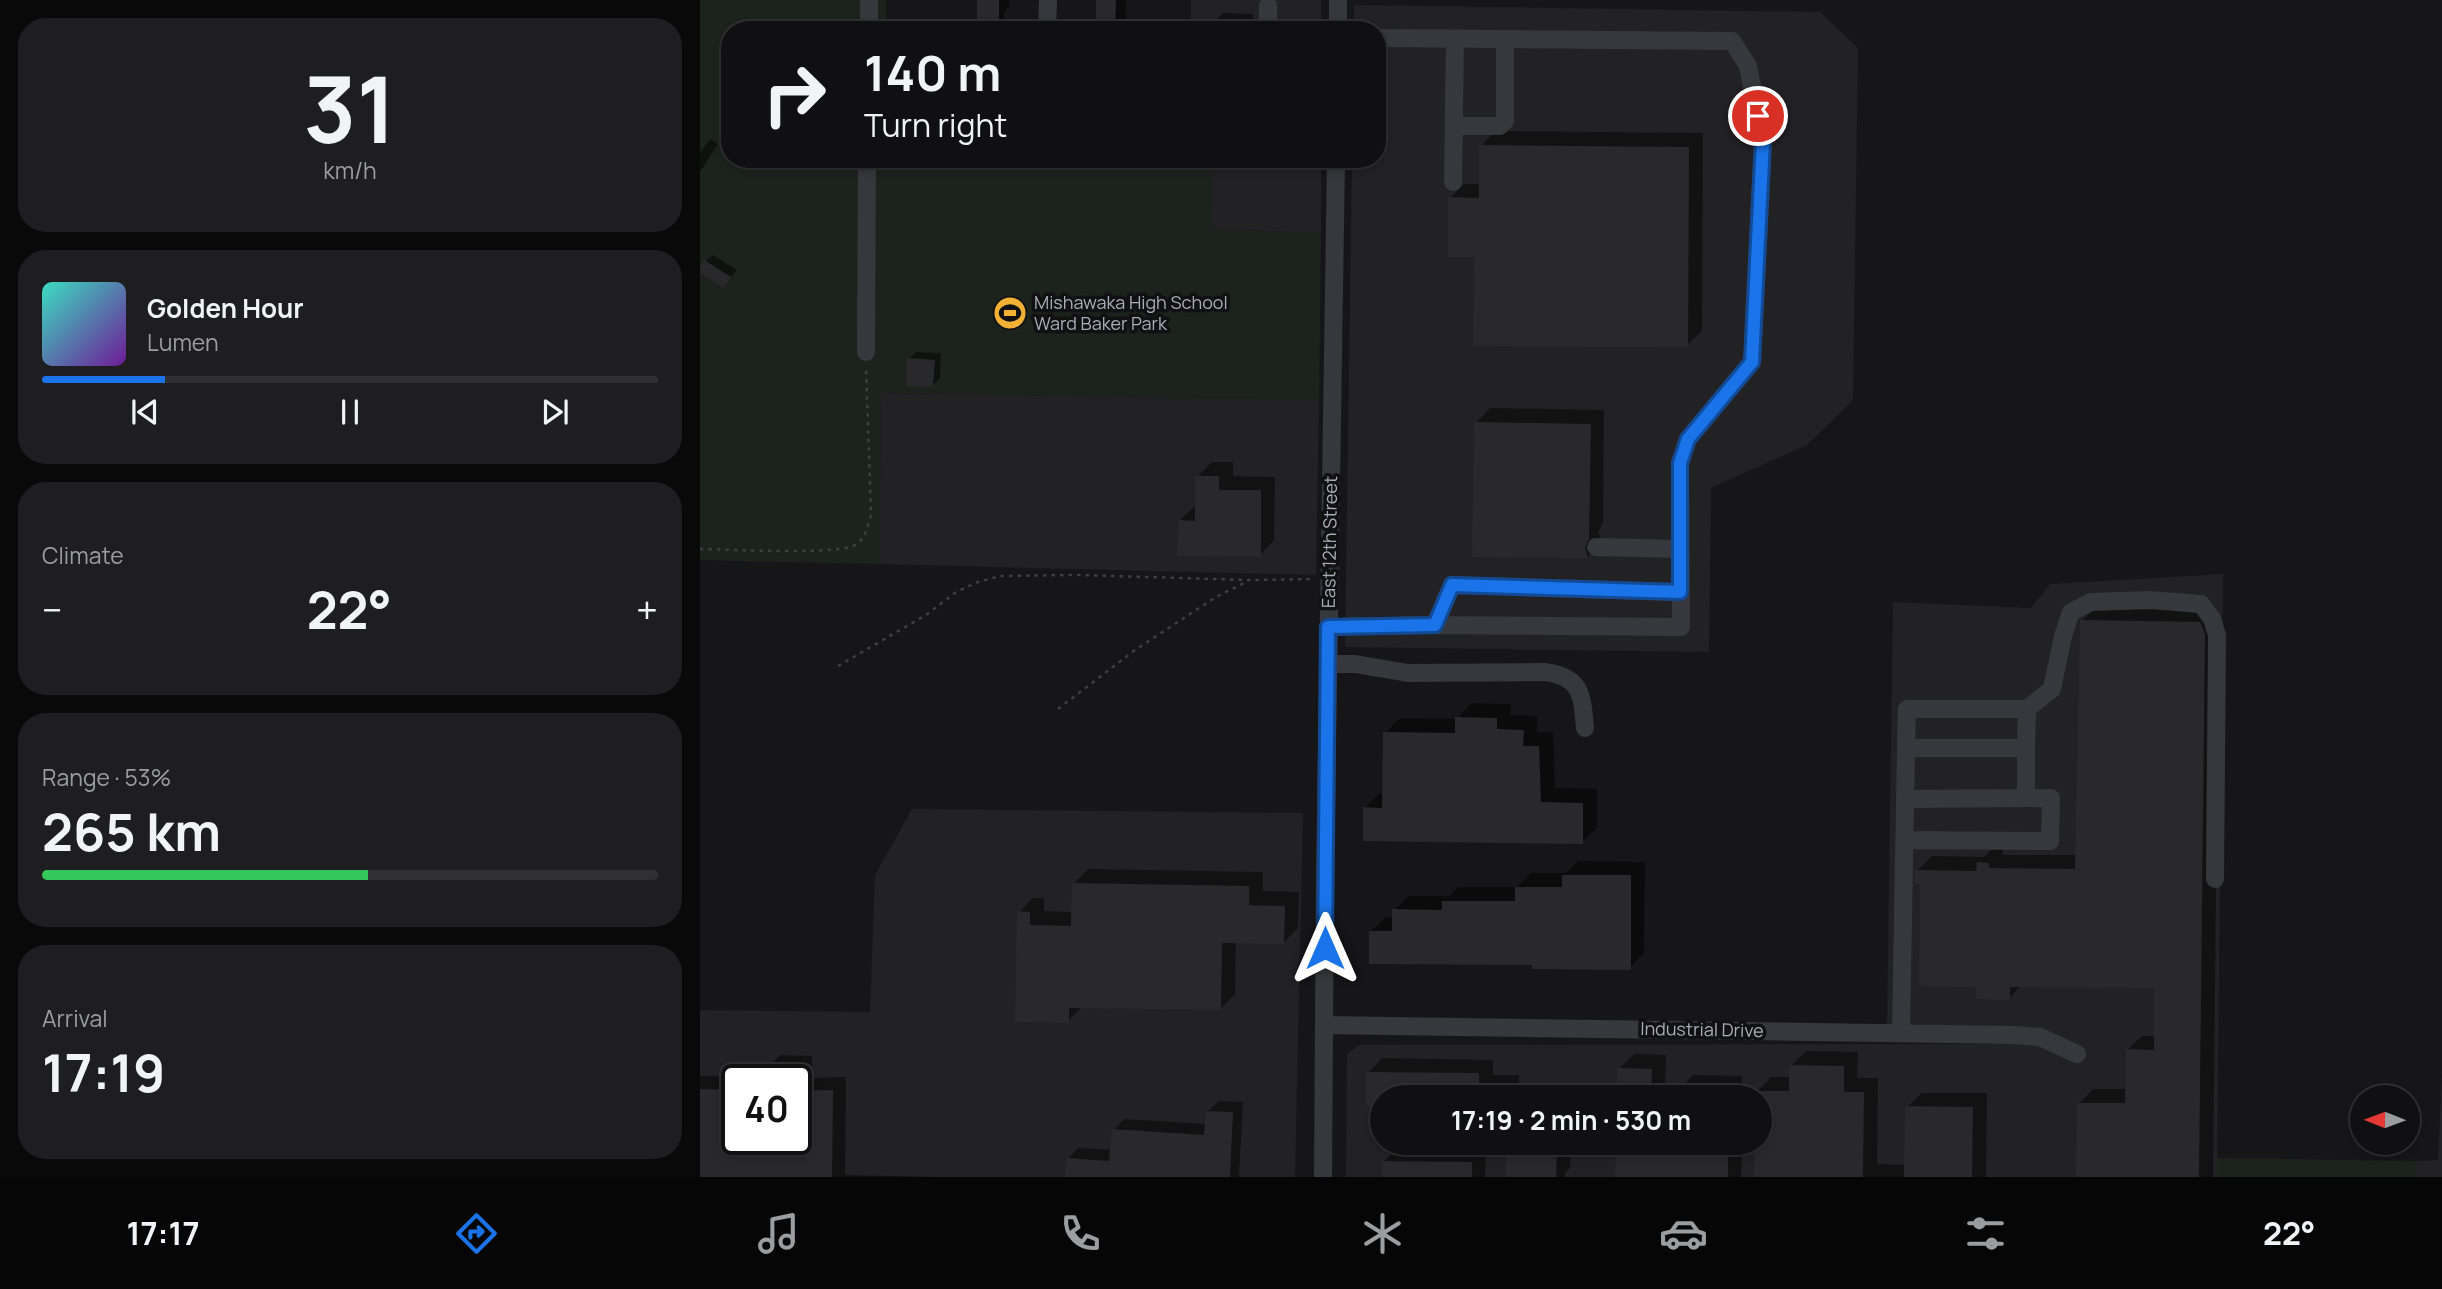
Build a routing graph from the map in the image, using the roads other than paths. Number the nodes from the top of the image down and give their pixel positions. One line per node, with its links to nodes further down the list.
1 (869, 0): 5 (street)
2 (1048, 0): 6 (street)
3 (1338, 0): 8 (street)
4 (1268, 6): 7 (street)
5 (869, 21)
6 (1047, 21)
7 (1268, 21)
8 (1338, 21)
9 (1386, 38): 10 (street)
10 (1455, 39): 11 (street); 12 (street)
11 (1505, 39): 12 (street); 18 (street)
12 (1454, 125): 15 (street)
13 (867, 168): 16 (street)
14 (1336, 168): 21 (street, East 12th Street)
15 (1453, 182)
16 (866, 352)
17 (1596, 547): 18 (street)
18 (1680, 549): 19 (street)
19 (1680, 592): 20 (street); 20 (street)
20 (1435, 625): 21 (street)
21 (1328, 627): 22 (street, East 12th Street)
22 (1329, 664): 24 (street); 31 (street, East 12th Street)
23 (2027, 709): 25 (street); 26 (street); 30 (street)
24 (1585, 728)
25 (1906, 748): 26 (street); 28 (street)
26 (2026, 748): 27 (street)
27 (2026, 798): 28 (street); 29 (street)
28 (1906, 799): 29 (street)
29 (1905, 840): 32 (street)
30 (2215, 879)
31 (1324, 1025): 32 (street, Industrial Drive); 34 (street, East 12th Street)
32 (1901, 1033): 33 (street, Industrial Drive)
33 (2077, 1054)
34 (1323, 1177)

